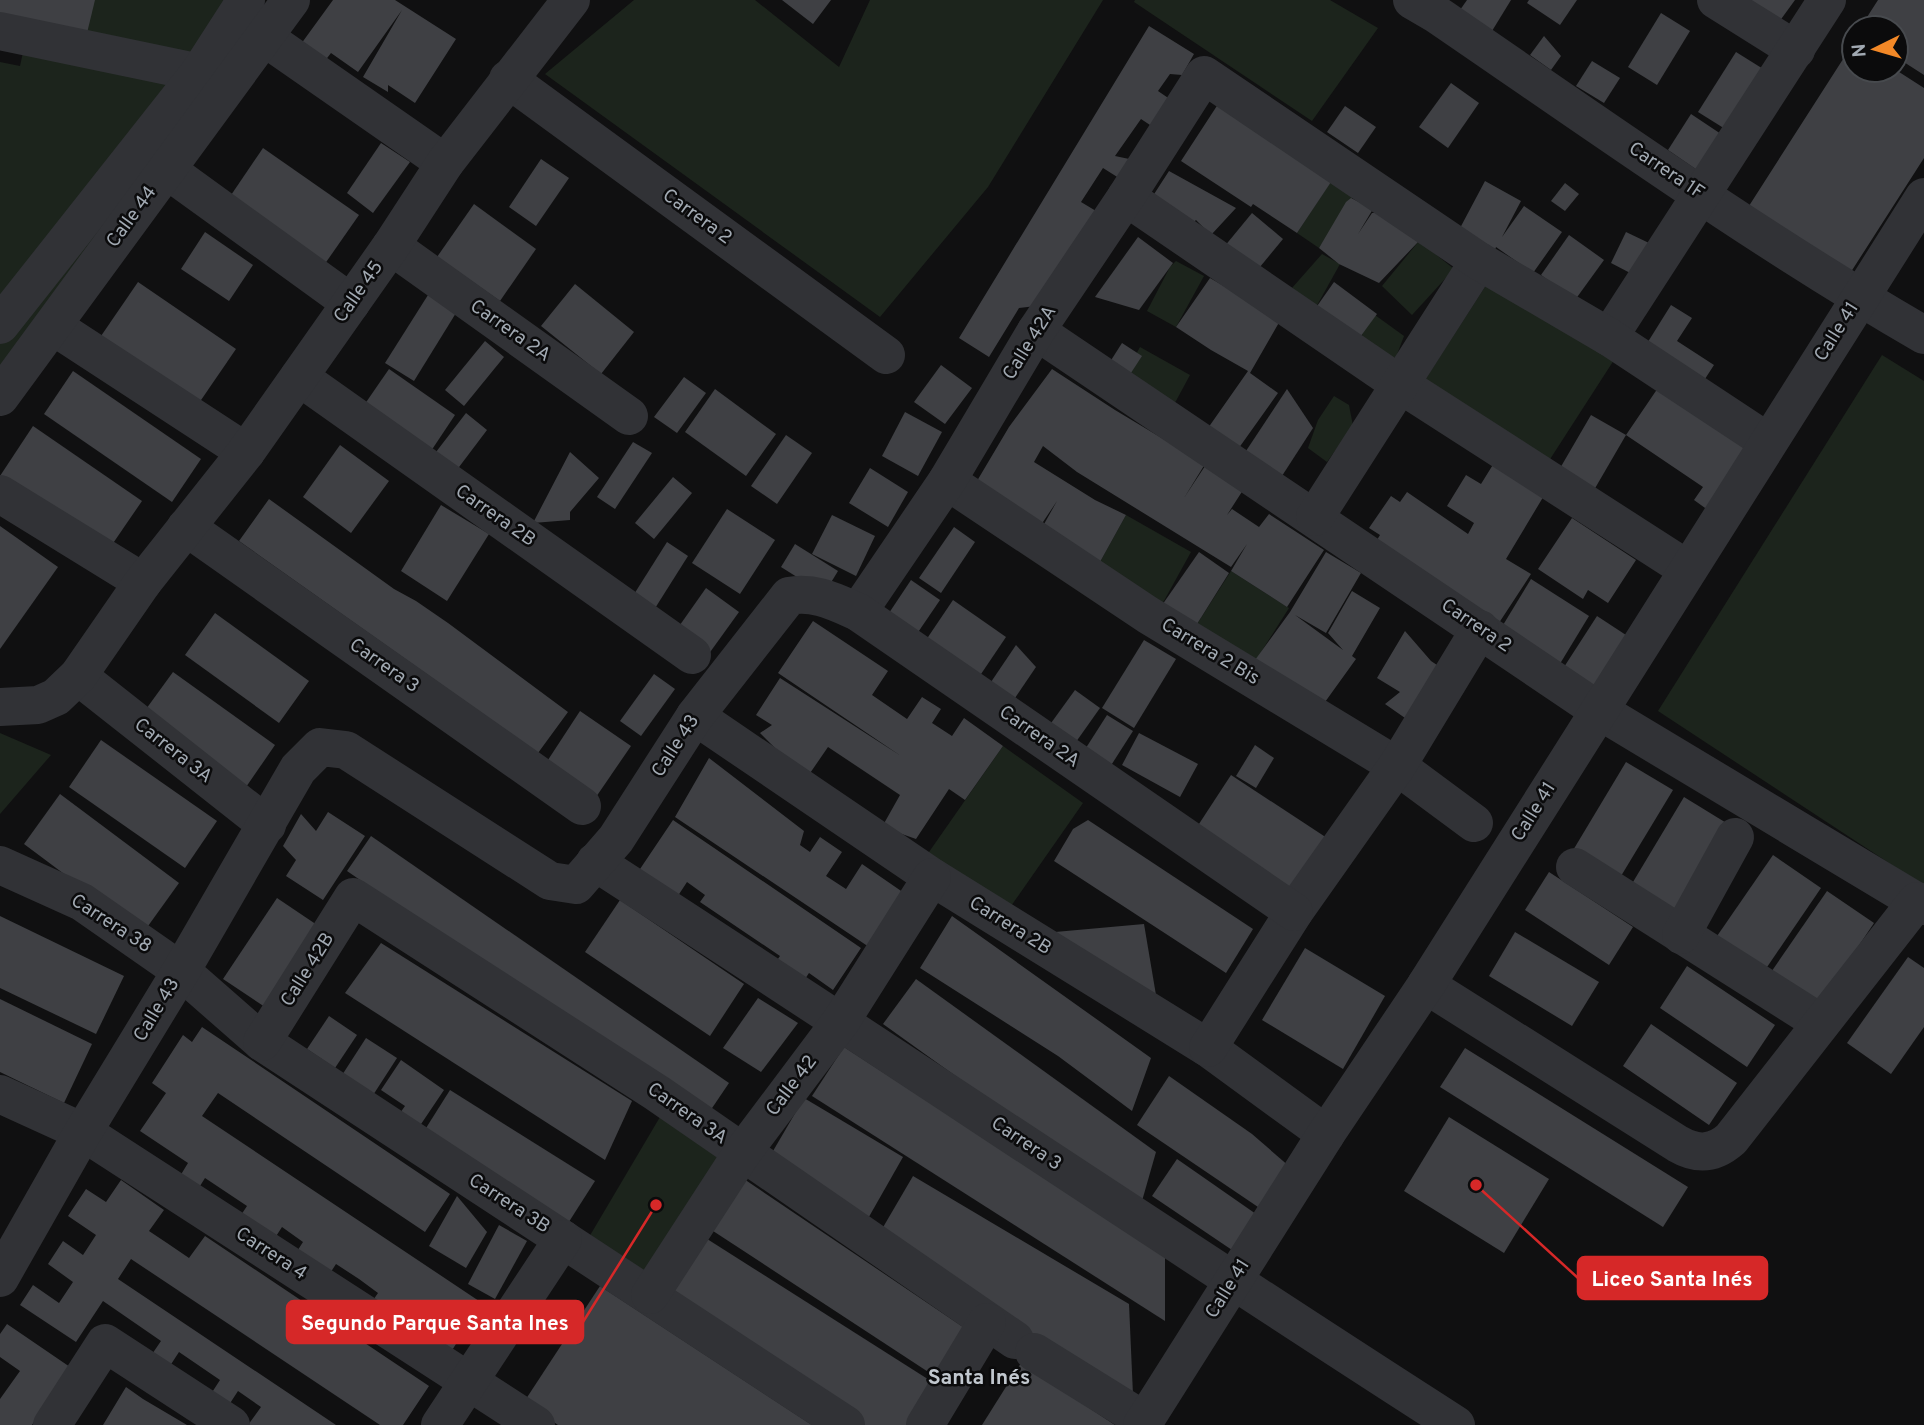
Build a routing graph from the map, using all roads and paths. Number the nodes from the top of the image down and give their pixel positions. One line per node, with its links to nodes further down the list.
1 (246, 0): 10 (street)
2 (291, 0): 8 (street, Calle 44)
3 (571, 0): 11 (street, Calle 45)
4 (1716, 0): 9 (street)
5 (1827, 0): 9 (street)
6 (1431, 5): 14 (street, Carrera 1F)
7 (0, 31): 10 (street)
8 (264, 37): 10 (street, Calle 44); 12 (street)
9 (1796, 50): 14 (street)
10 (216, 76): 13 (street, Calle 44); 21 (street)
11 (508, 79): 12 (street, Calle 45); 26 (street, Carrera 2)
12 (445, 163): 17 (street, Calle 45)
13 (167, 170): 20 (street); 22 (street, Calle 44)
14 (1702, 196): 19 (street, Carrera 1F); 25 (street)
15 (1126, 197): 18 (street, Calle 42A); 23 (street, Calle 42A); 28 (street)
16 (1924, 197): 19 (street, Calle 41)
17 (391, 246): 20 (street, Calle 45); 30 (street, Carrera 2A)
18 (1479, 261): 25 (street); 28 (street)
19 (1858, 297): 24 (street, Carrera 1F); 31 (street, Calle 41)
20 (351, 303): 27 (street, Calle 45)
21 (0, 326)
22 (53, 326): 29 (street, Calle 44); 32 (street)
23 (1036, 331): 33 (street, Calle 42A); 35 (street, Carrera 2)
24 (1924, 335)
25 (1609, 337): 31 (street)
26 (886, 355)
27 (299, 377): 32 (street, Calle 45); 42 (street, Carrera 2B)
28 (1401, 385): 35 (street); 37 (street)
29 (0, 397)
30 (629, 415)
31 (1768, 442): 37 (street, Calle 41)
32 (246, 452): 36 (street, Calle 45)
33 (947, 481): 40 (street, Calle 42A); 47 (street, Carrera 2 Bis)
34 (0, 494): 38 (street)
35 (1315, 517): 41 (street, Carrera 2)
36 (186, 527): 38 (street, Calle 45); 48 (street, Carrera 3)
37 (1687, 569): 45 (street, Calle 41)
38 (144, 582): 43 (street)
39 (778, 608): 40 (street, Carrera 2A); 46 (street, Calle 43)
40 (858, 612): 58 (street, Carrera 2A)
41 (1480, 629): 45 (street, Carrera 2); 47 (street)
42 (692, 654)
43 (78, 676): 44 (street); 50 (street, Carrera 3A)
44 (0, 706)
45 (1598, 710): 57 (street, Carrera 2); 61 (street, Calle 41)
46 (695, 716): 54 (street, Calle 43); 55 (street, Carrera 2B)
47 (1397, 766): 49 (street, Carrera 2 Bis); 58 (street)
48 (582, 806)
49 (1474, 823)
50 (267, 825): 54 (street, Calle 43); 60 (street, Calle 43)
51 (1735, 837): 59 (street)
52 (0, 865): 60 (street, Carrera 38)
53 (1575, 867): 59 (street)
54 (586, 874): 62 (street, Carrera 3)
55 (932, 877): 62 (street, Calle 42); 65 (street, Carrera 2B)
56 (353, 897): 64 (street, Calle 42B); 69 (street, Carrera 3A)
57 (1920, 904): 63 (street)
58 (1294, 912): 65 (street)
59 (1681, 935): 63 (street)
60 (181, 971): 64 (street, Carrera 3B); 67 (street, Calle 43)
61 (1426, 985): 63 (street); 68 (street, Calle 41)
62 (841, 1021): 69 (street, Calle 42); 72 (street, Carrera 3)
63 (1821, 1023)
64 (262, 1042): 70 (street, Carrera 3B)
65 (1208, 1048): 68 (street, Carrera 2B)
66 (0, 1094): 67 (street, Carrera 4)
67 (83, 1132): 71 (street, Calle 43); 75 (street, Carrera 4)
68 (1326, 1134): 72 (street, Calle 41)
69 (742, 1153): 73 (street, Calle 42); 74 (street, Carrera 3A)
70 (563, 1239): 73 (street, Carrera 3B); 75 (street)
71 (0, 1279)
72 (1232, 1282): 76 (street, Calle 41); 83 (street, Carrera 3)
73 (650, 1295): 81 (street, Carrera 3B)
74 (1012, 1338): 76 (street, Carrera 3A); 82 (street)
75 (468, 1382): 79 (street); 80 (street, Carrera 4)
76 (1143, 1423)
77 (52, 1425): 78 (street)
78 (232, 1425)
79 (440, 1425)
80 (536, 1425)
81 (846, 1425)
82 (925, 1425)
83 (1456, 1425)

